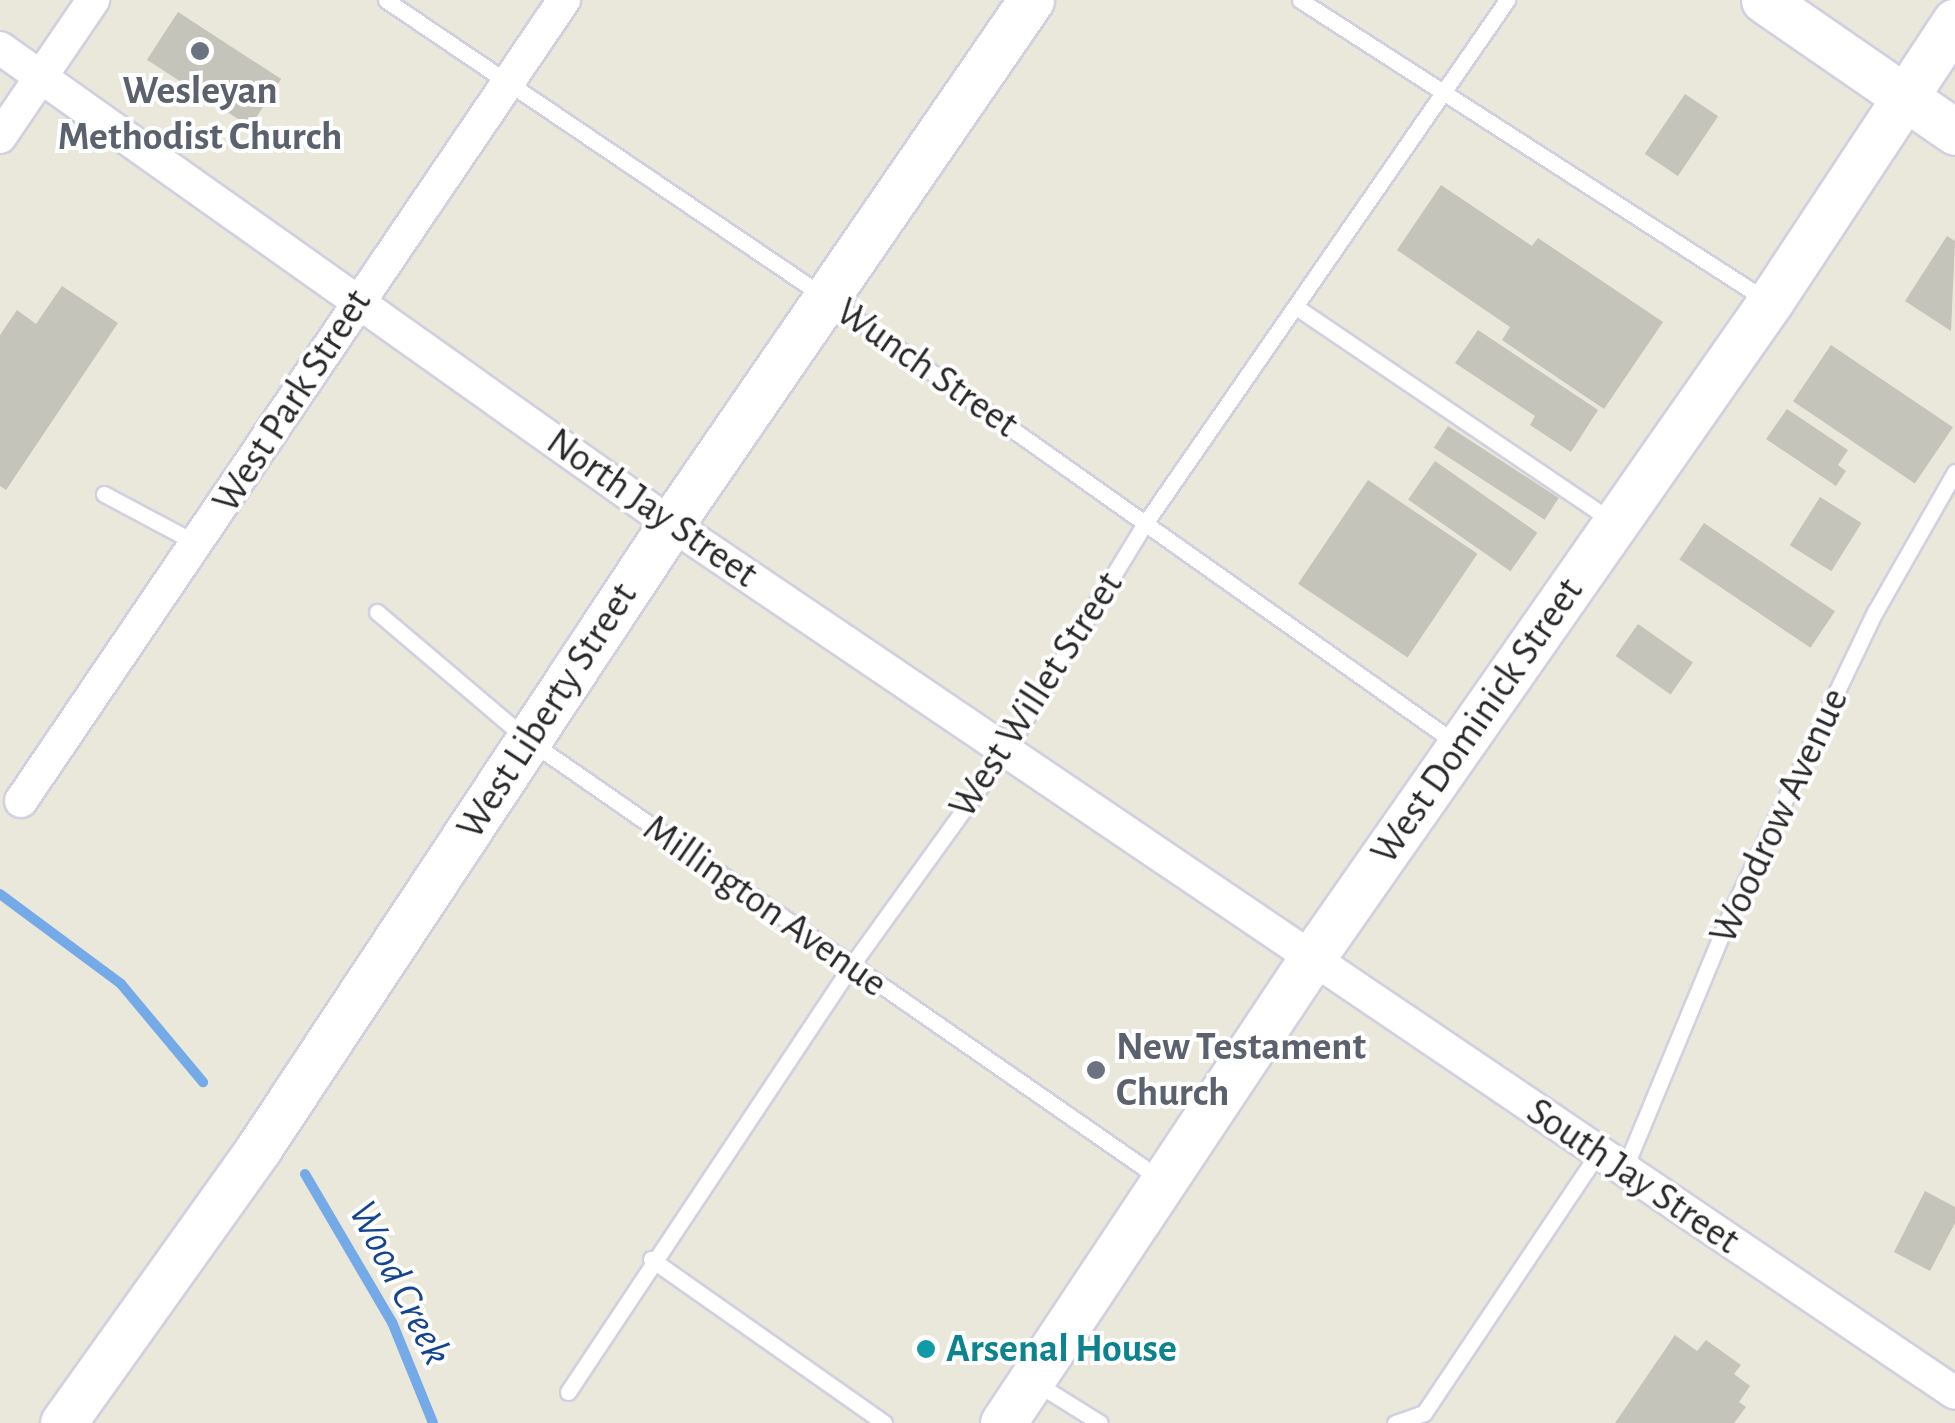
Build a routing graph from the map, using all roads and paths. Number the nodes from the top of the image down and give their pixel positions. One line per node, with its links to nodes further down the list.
1 (93, 0): 10 (street)
2 (386, 0): 11 (lane, Wunch Street)
3 (564, 0): 11 (street, West Park Street)
4 (1031, 0): 17 (street, West Liberty Street)
5 (1300, 0): 12 (lane)
6 (1507, 0): 12 (lane, West Willet Street)
7 (1764, 0): 13 (street)
8 (1955, 21): 13 (street, West Dominick Street)
9 (0, 48): 10 (street, North Jay Street)
10 (42, 76): 15 (street); 16 (street, North Jay Street)
11 (508, 82): 16 (street, West Park Street); 17 (lane, Wunch Street)
12 (1444, 95): 18 (lane); 19 (lane, West Willet Street)
13 (1904, 97): 14 (street); 18 (street, West Dominick Street)
14 (1955, 132)
15 (0, 137)
16 (360, 298): 24 (street, North Jay Street); 25 (street, West Park Street)
17 (828, 299): 22 (lane, Wunch Street); 24 (street, West Liberty Street)
18 (1770, 302): 23 (street, West Dominick Street)
19 (1299, 309): 22 (lane, West Willet Street); 23 (lane)
20 (1955, 472): 33 (lane, Woodrow Avenue)
21 (104, 494): 25 (lane)
22 (1146, 522): 28 (lane, Wunch Street); 29 (lane, West Willet Street)
23 (1615, 523): 28 (street, West Dominick Street)
24 (671, 524): 27 (street, West Liberty Street); 29 (street, North Jay Street)
25 (196, 542): 30 (street, West Park Street)
26 (376, 612): 27 (lane, Millington Avenue)
27 (528, 740): 32 (lane, Millington Avenue); 39 (street, West Liberty Street)
28 (1460, 747): 31 (street, West Dominick Street)
29 (1006, 751): 31 (street, North Jay Street); 32 (lane, West Willet Street)
30 (21, 802)
31 (1312, 958): 33 (street, South Jay Street); 34 (street, West Dominick Street)
32 (851, 966): 34 (lane, Millington Avenue); 35 (lane, West Willet Street)
33 (1611, 1162): 38 (street, South Jay Street); 43 (lane, Woodrow Avenue)
34 (1166, 1183): 36 (street, West Dominick Street)
35 (652, 1259): 37 (lane, West Willet Street); 40 (lane)
36 (1032, 1381): 41 (street, West Dominick Street); 42 (lane)
37 (568, 1392)
38 (1955, 1393)
39 (64, 1423)
40 (884, 1423)
41 (1003, 1423)
42 (1100, 1423)
43 (1394, 1423)

